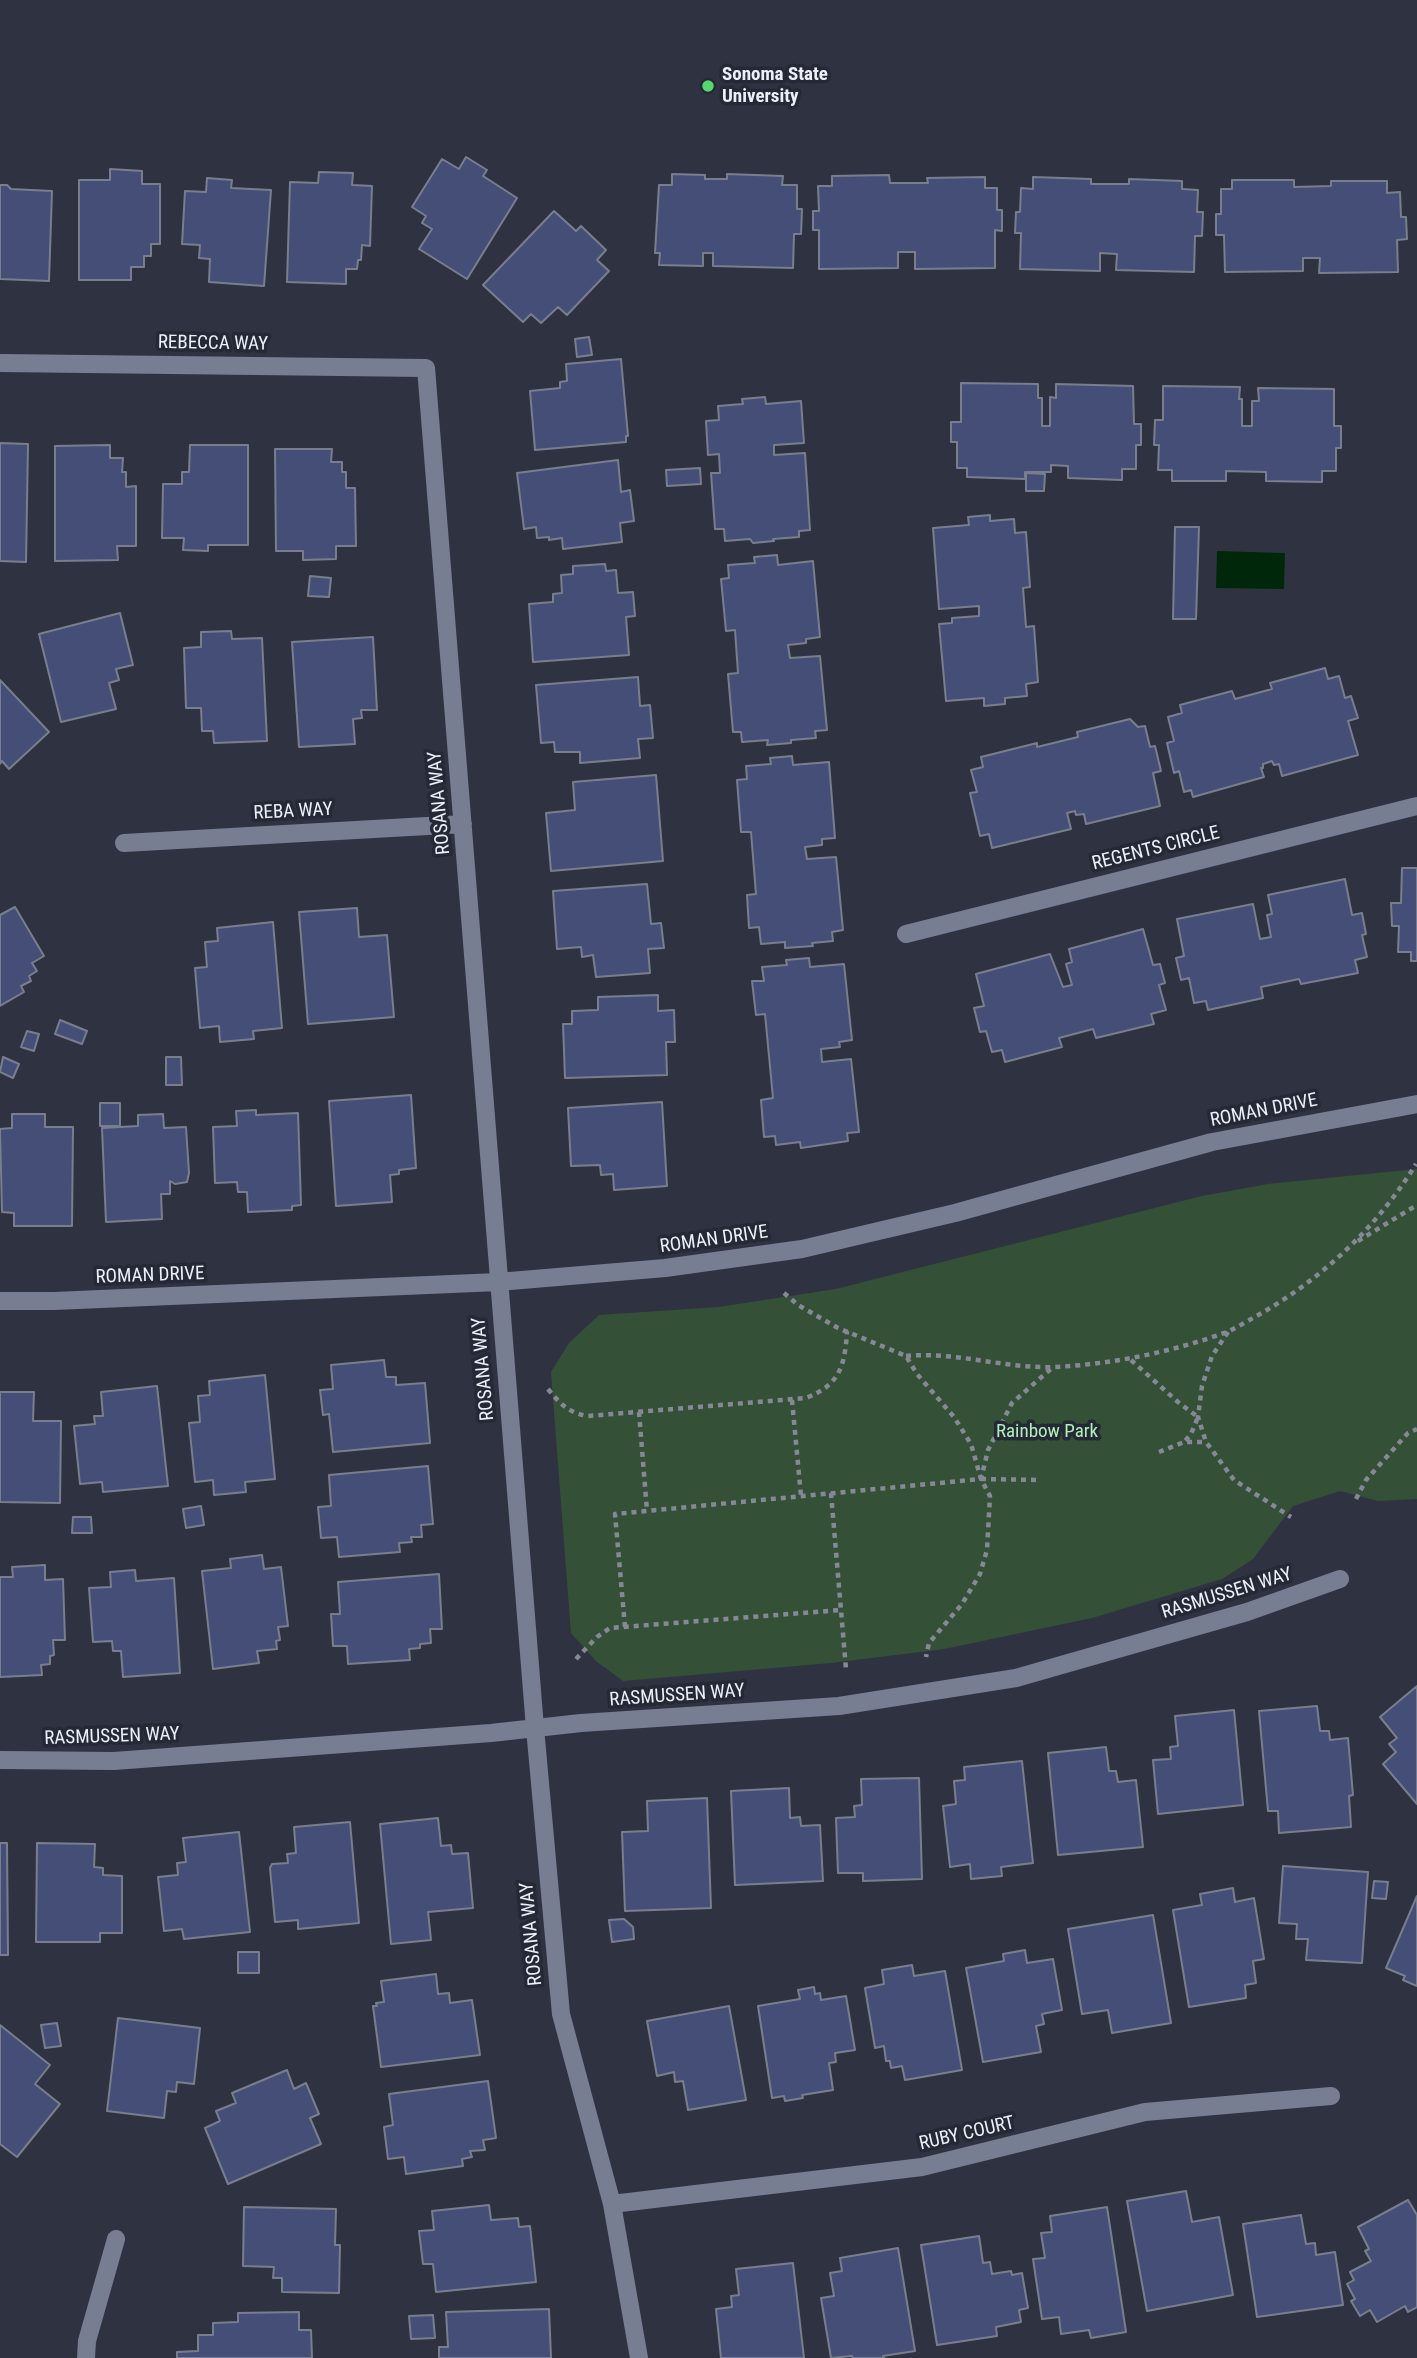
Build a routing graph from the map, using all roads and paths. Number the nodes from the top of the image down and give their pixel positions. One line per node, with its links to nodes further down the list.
1 (0, 363): 2 (street, REBECCA WAY)
2 (426, 368): 4 (street, ROSANA WAY)
3 (1417, 806): 6 (street, REGENTS CIRCLE)
4 (463, 824): 5 (street, REBA WAY); 11 (street, ROSANA WAY)
5 (124, 843)
6 (905, 933)
7 (1417, 1104): 11 (street, ROMAN DRIVE)
8 (1416, 1164): 10 (path)
9 (1417, 1205): 10 (path)
10 (1353, 1244): 15 (path)
11 (498, 1282): 13 (street, ROMAN DRIVE); 40 (street, ROSANA WAY)
12 (784, 1293): 14 (path)
13 (0, 1301)
14 (847, 1331): 16 (path); 20 (path)
15 (1229, 1331): 17 (path); 22 (path)
16 (906, 1356): 18 (path); 27 (path)
17 (1131, 1359): 18 (path); 22 (path)
18 (1054, 1367): 27 (path)
19 (548, 1390): 21 (path)
20 (792, 1400): 21 (path); 30 (path)
21 (639, 1412): 32 (path)
22 (1198, 1417): 24 (path); 25 (path)
23 (1417, 1429): 31 (path)
24 (1184, 1441): 25 (path); 26 (path)
25 (1206, 1442): 33 (path)
26 (1159, 1452)
27 (981, 1479): 28 (path); 29 (path); 37 (path)
28 (1039, 1480)
29 (831, 1493): 30 (path); 35 (path)
30 (801, 1496): 32 (path)
31 (1356, 1499)
32 (647, 1511): 36 (path)
33 (1291, 1517)
34 (1340, 1579): 40 (street, RASMUSSEN WAY)
35 (841, 1610): 36 (path); 39 (path)
36 (625, 1627): 38 (path)
37 (926, 1657)
38 (576, 1659)
39 (846, 1669)
40 (535, 1728): 41 (street, RASMUSSEN WAY); 43 (street, ROSANA WAY)
41 (0, 1760)
42 (1331, 2096): 43 (street, RUBY COURT)
43 (612, 2204): 46 (street, ROSANA WAY)
44 (116, 2239): 45 (street)
45 (86, 2358)
46 (639, 2358)

